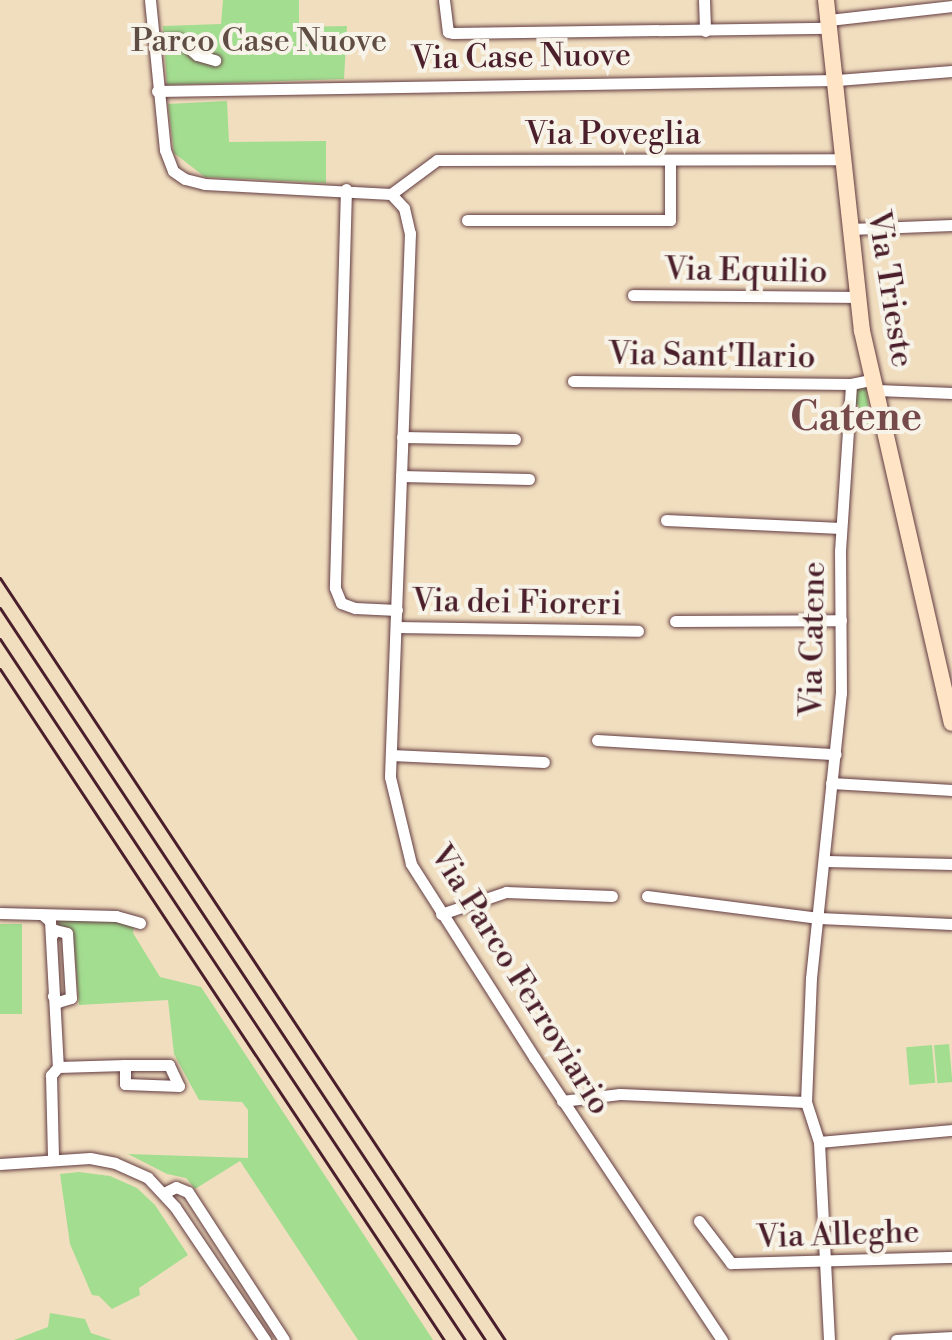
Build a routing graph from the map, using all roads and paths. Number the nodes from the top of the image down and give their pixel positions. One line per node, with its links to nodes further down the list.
1 (150, 0): 8 (street)
2 (444, 0): 7 (street)
3 (704, 0): 7 (street)
4 (826, 0): 6 (street, Via Trieste)
5 (952, 6): 6 (street)
6 (830, 24): 7 (street); 11 (street, Via Trieste)
7 (705, 31)
8 (154, 40): 9 (street); 12 (street)
9 (215, 60)
10 (952, 71): 11 (street, Via Case Nuove)
11 (837, 80): 12 (street, Via Case Nuove); 13 (street, Via Trieste)
12 (157, 91): 15 (street)
13 (845, 159): 14 (street, Via Poveglia); 19 (street, Via Trieste)
14 (670, 160): 16 (street, Via Poveglia); 17 (street)
15 (346, 189): 16 (street); 32 (street)
16 (391, 194): 26 (street, Via Parco Ferroviario)
17 (467, 220)
18 (952, 225): 19 (street)
19 (850, 229): 21 (street, Via Trieste)
20 (633, 295): 21 (street, Via Equilio)
21 (857, 297): 24 (street, Via Trieste)
22 (573, 381): 23 (street, Via Sant'Ilario)
23 (851, 384): 24 (street); 31 (street, Via Catene)
24 (876, 385): 25 (street); 37 (street, Via Trieste)
25 (952, 393)
26 (402, 437): 27 (street); 28 (street, Via Parco Ferroviario)
27 (515, 439)
28 (401, 476): 29 (street); 32 (street, Via Parco Ferroviario)
29 (529, 479)
30 (666, 520): 31 (street)
31 (841, 528): 33 (street, Via Catene)
32 (397, 610): 35 (street, Via Parco Ferroviario)
33 (841, 620): 34 (street); 39 (street, Via Catene)
34 (675, 621)
35 (396, 627): 36 (street, Via dei Fioreri); 40 (street, Via Parco Ferroviario)
36 (638, 631)
37 (952, 723)
38 (597, 740): 39 (street)
39 (836, 754): 42 (street, Via Catene)
40 (391, 755): 41 (street); 49 (street, Via Parco Ferroviario)
41 (544, 762)
42 (831, 783): 43 (street); 44 (street, Via Catene)
43 (952, 790)
44 (826, 861): 45 (street); 51 (street, Via Catene)
45 (952, 864)
46 (612, 896): 49 (street)
47 (647, 896): 51 (street)
48 (0, 913): 50 (street)
49 (441, 914): 58 (street, Via Parco Ferroviario)
50 (43, 915): 52 (street); 54 (street)
51 (819, 918): 53 (street); 59 (street, Via Catene)
52 (140, 923)
53 (952, 924)
54 (51, 937): 55 (street); 55 (street)
55 (53, 996): 57 (street)
56 (125, 1065): 56 (street); 57 (street)
57 (58, 1067): 62 (street)
58 (562, 1101): 59 (street); 73 (street, Via Parco Ferroviario)
59 (806, 1102): 61 (street, Via Catene)
60 (952, 1130): 61 (street)
61 (819, 1142): 69 (street, Via Catene)
62 (53, 1159): 63 (street); 64 (street)
63 (0, 1164)
64 (164, 1193): 65 (street); 66 (street)
65 (175, 1207): 66 (street); 71 (street)
66 (198, 1207): 72 (street)
67 (699, 1221): 69 (street, Via Alleghe)
68 (952, 1257): 69 (street, Via Alleghe)
69 (826, 1263): 74 (street, Via Catene)
70 (952, 1337): 75 (street)
71 (265, 1340)
72 (284, 1340)
73 (722, 1340)
74 (829, 1340)
75 (896, 1340)

